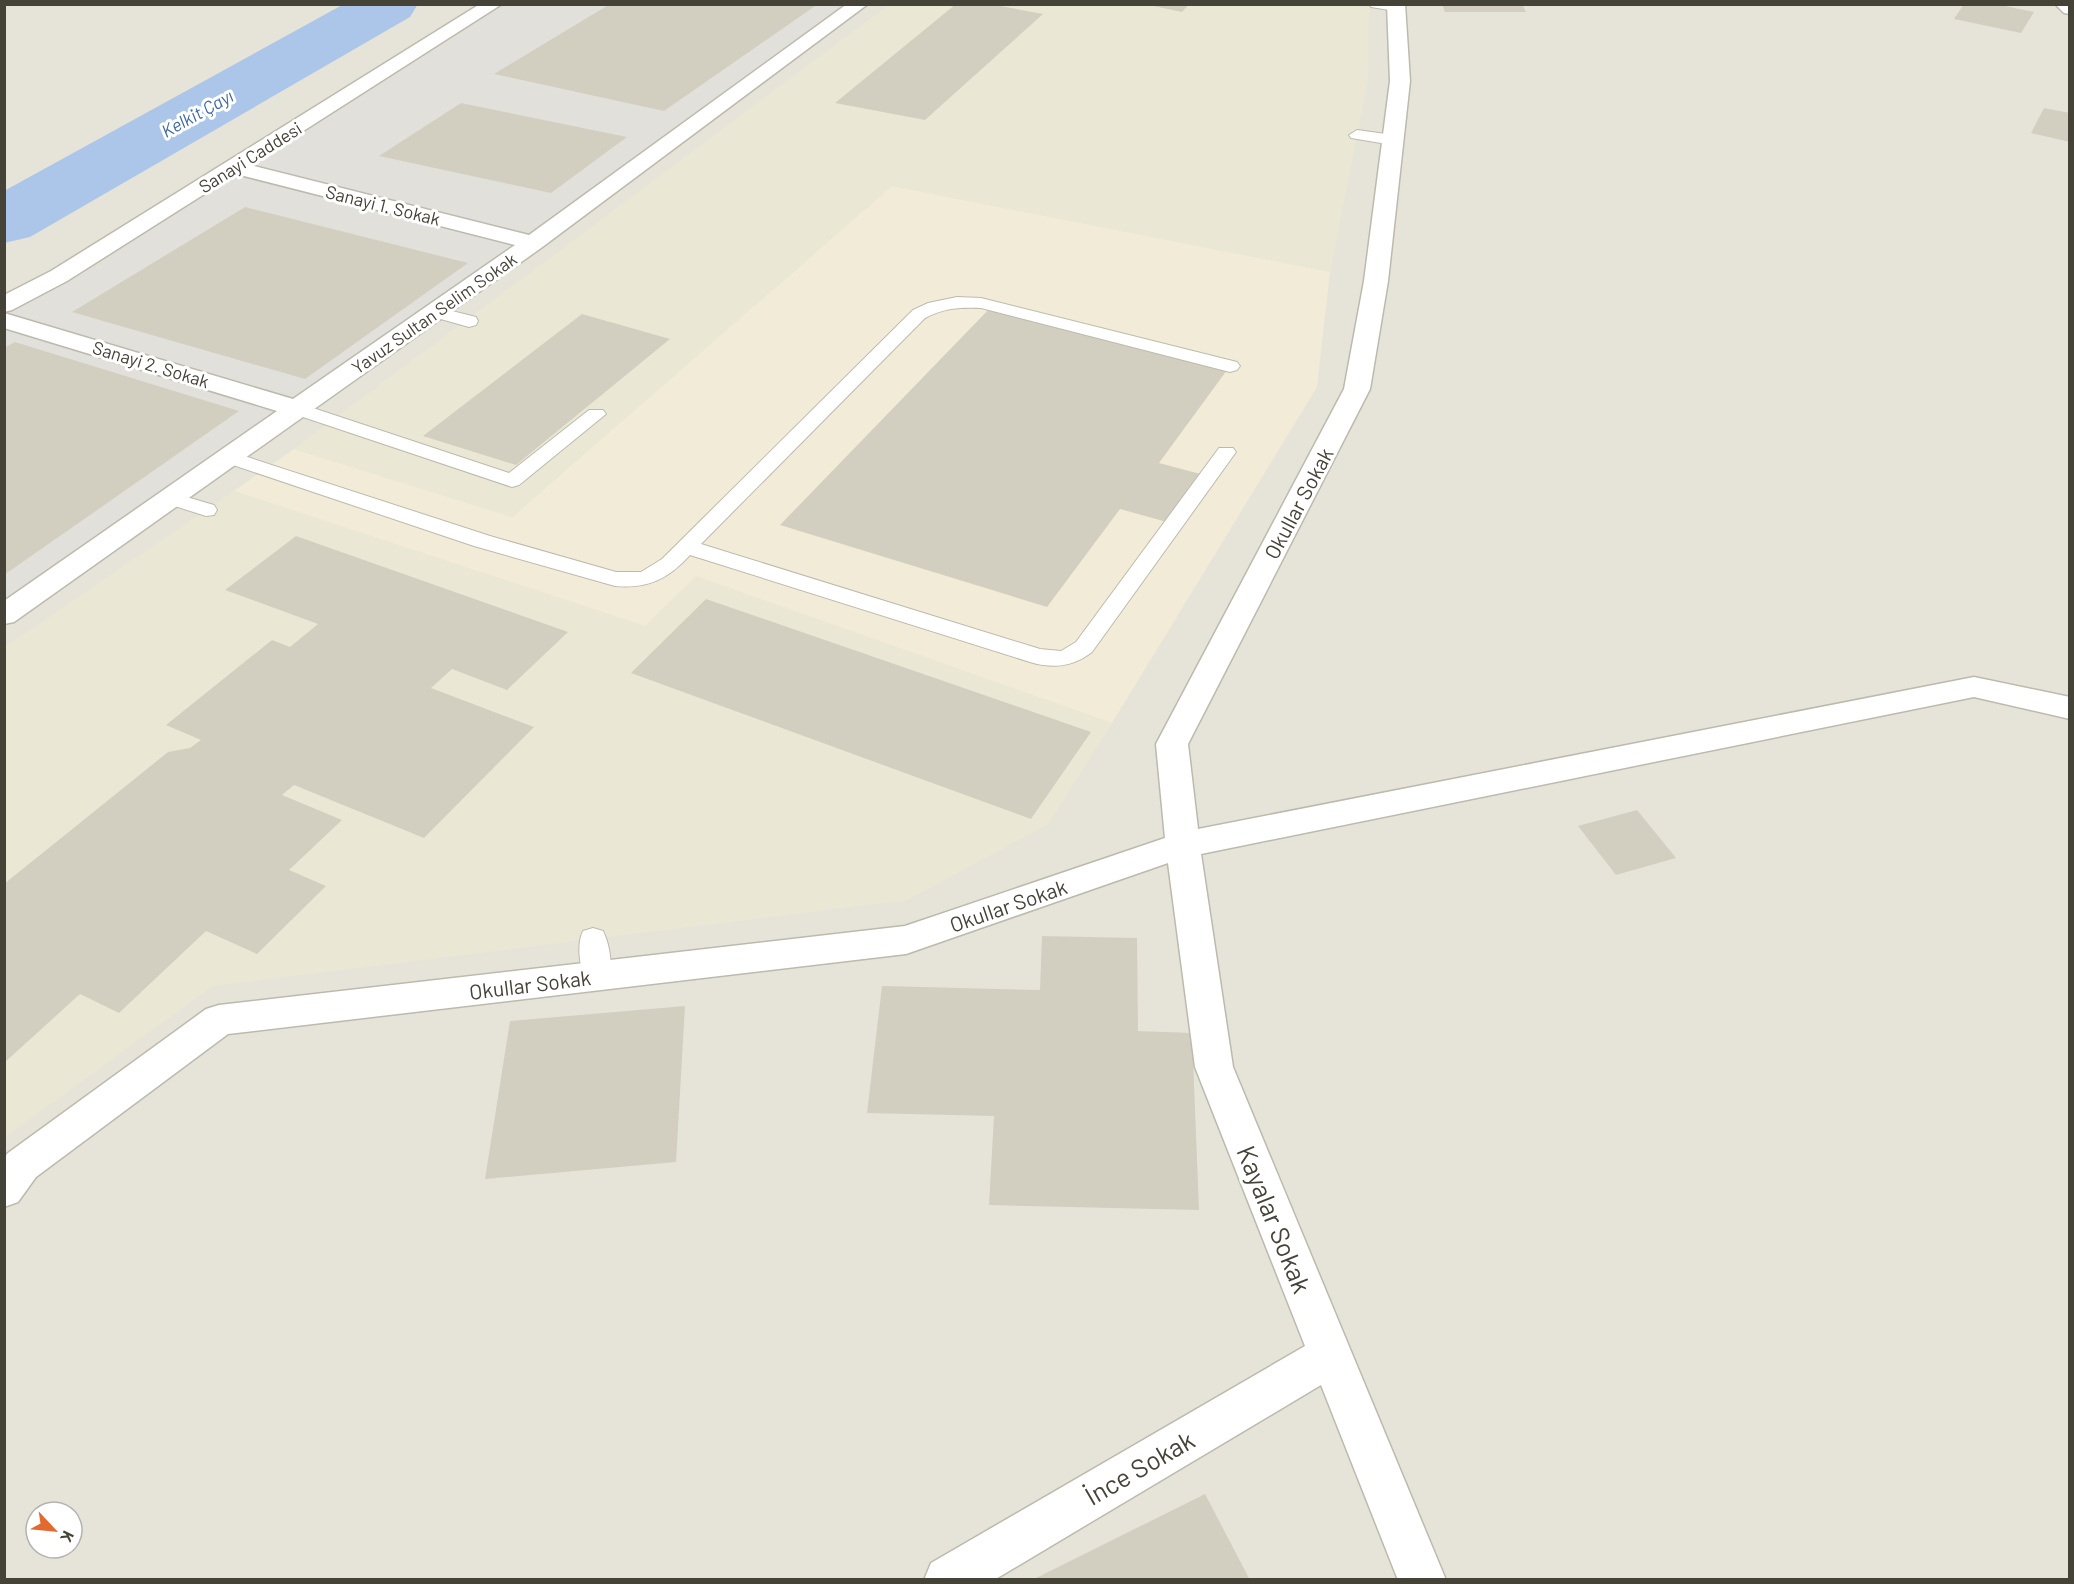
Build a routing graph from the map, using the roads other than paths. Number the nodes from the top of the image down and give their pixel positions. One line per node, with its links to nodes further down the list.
1 (493, 4): 8 (street, Sanayi Caddesi)
2 (859, 4): 9 (street, Yavuz Sultan Selim Sokak)
3 (2064, 4): 5 (street)
4 (1389, 5): 7 (street, Okullar Sokak)
5 (2070, 9)
6 (1357, 135): 7 (lane)
7 (1393, 140): 24 (street, Okullar Sokak)
8 (232, 167): 9 (street, Sanayi 1. Sokak); 10 (street, Sanayi Caddesi)
9 (533, 243): 11 (street, Yavuz Sultan Selim Sokak)
10 (4, 305)
11 (436, 312): 13 (lane); 15 (street, Yavuz Sultan Selim Sokak)
12 (4, 320): 15 (street, Sanayi 2. Sokak)
13 (469, 321)
14 (1230, 366): 21 (lane)
15 (298, 409): 16 (lane); 18 (street, Yavuz Sultan Selim Sokak)
16 (596, 414)
17 (1226, 452): 21 (lane)
18 (228, 457): 19 (street, Yavuz Sultan Selim Sokak); 21 (lane)
19 (169, 498): 20 (lane); 22 (street, Yavuz Sultan Selim Sokak)
20 (206, 510)
21 (686, 547)
22 (4, 615)
23 (2070, 708): 24 (street)
24 (1183, 844): 26 (street, Okullar Sokak); 28 (street, Kayalar Sokak)
25 (593, 939): 26 (lane)
26 (597, 976): 27 (street, Okullar Sokak)
27 (4, 1189)
28 (1330, 1355): 29 (street, İnce Sokak); 30 (street, Kayalar Sokak)
29 (948, 1580)
30 (1422, 1580)

